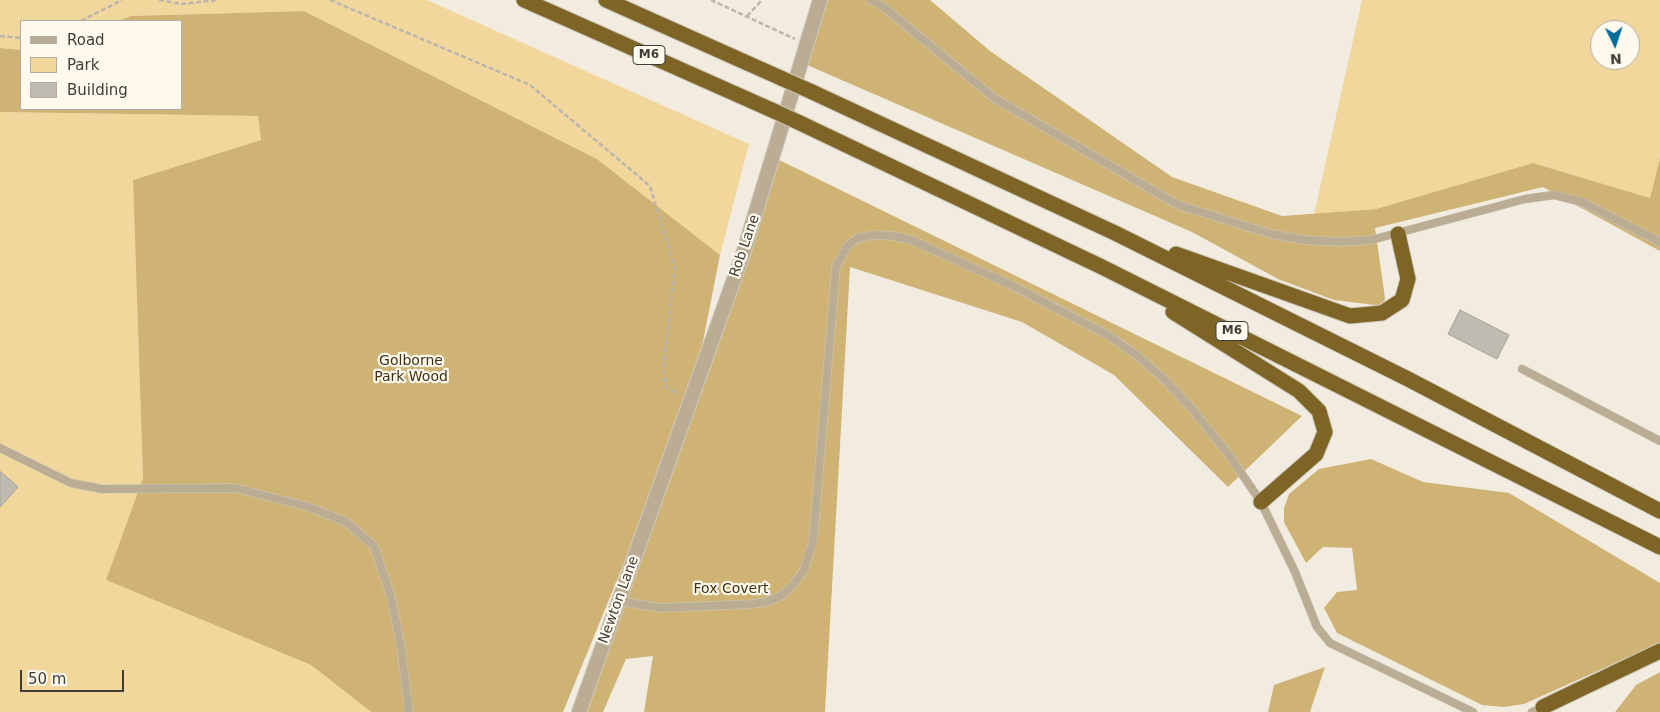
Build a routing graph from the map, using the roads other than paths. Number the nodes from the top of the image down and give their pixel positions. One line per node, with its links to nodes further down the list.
1 (524, 0): 8 (highway, M6, bridge)
2 (606, 0): 5 (highway, M6, bridge)
3 (820, 0): 12 (street, Rob Lane)
4 (871, 0): 6 (lane)
5 (1116, 233): 6 (highway); 14 (highway, M6)
6 (1398, 234): 7 (lane)
7 (1660, 242)
8 (1102, 267): 13 (highway); 15 (highway, M6)
9 (1522, 369): 10 (lane)
10 (1660, 441)
11 (0, 448): 19 (lane)
12 (659, 489): 16 (street, Newton Lane)
13 (1261, 502): 16 (lane); 21 (lane)
14 (1660, 511)
15 (1660, 547)
16 (620, 601): 20 (street, Newton Lane)
17 (1660, 651): 18 (highway)
18 (1540, 710)
19 (409, 712)
20 (579, 712)
21 (1473, 712)

